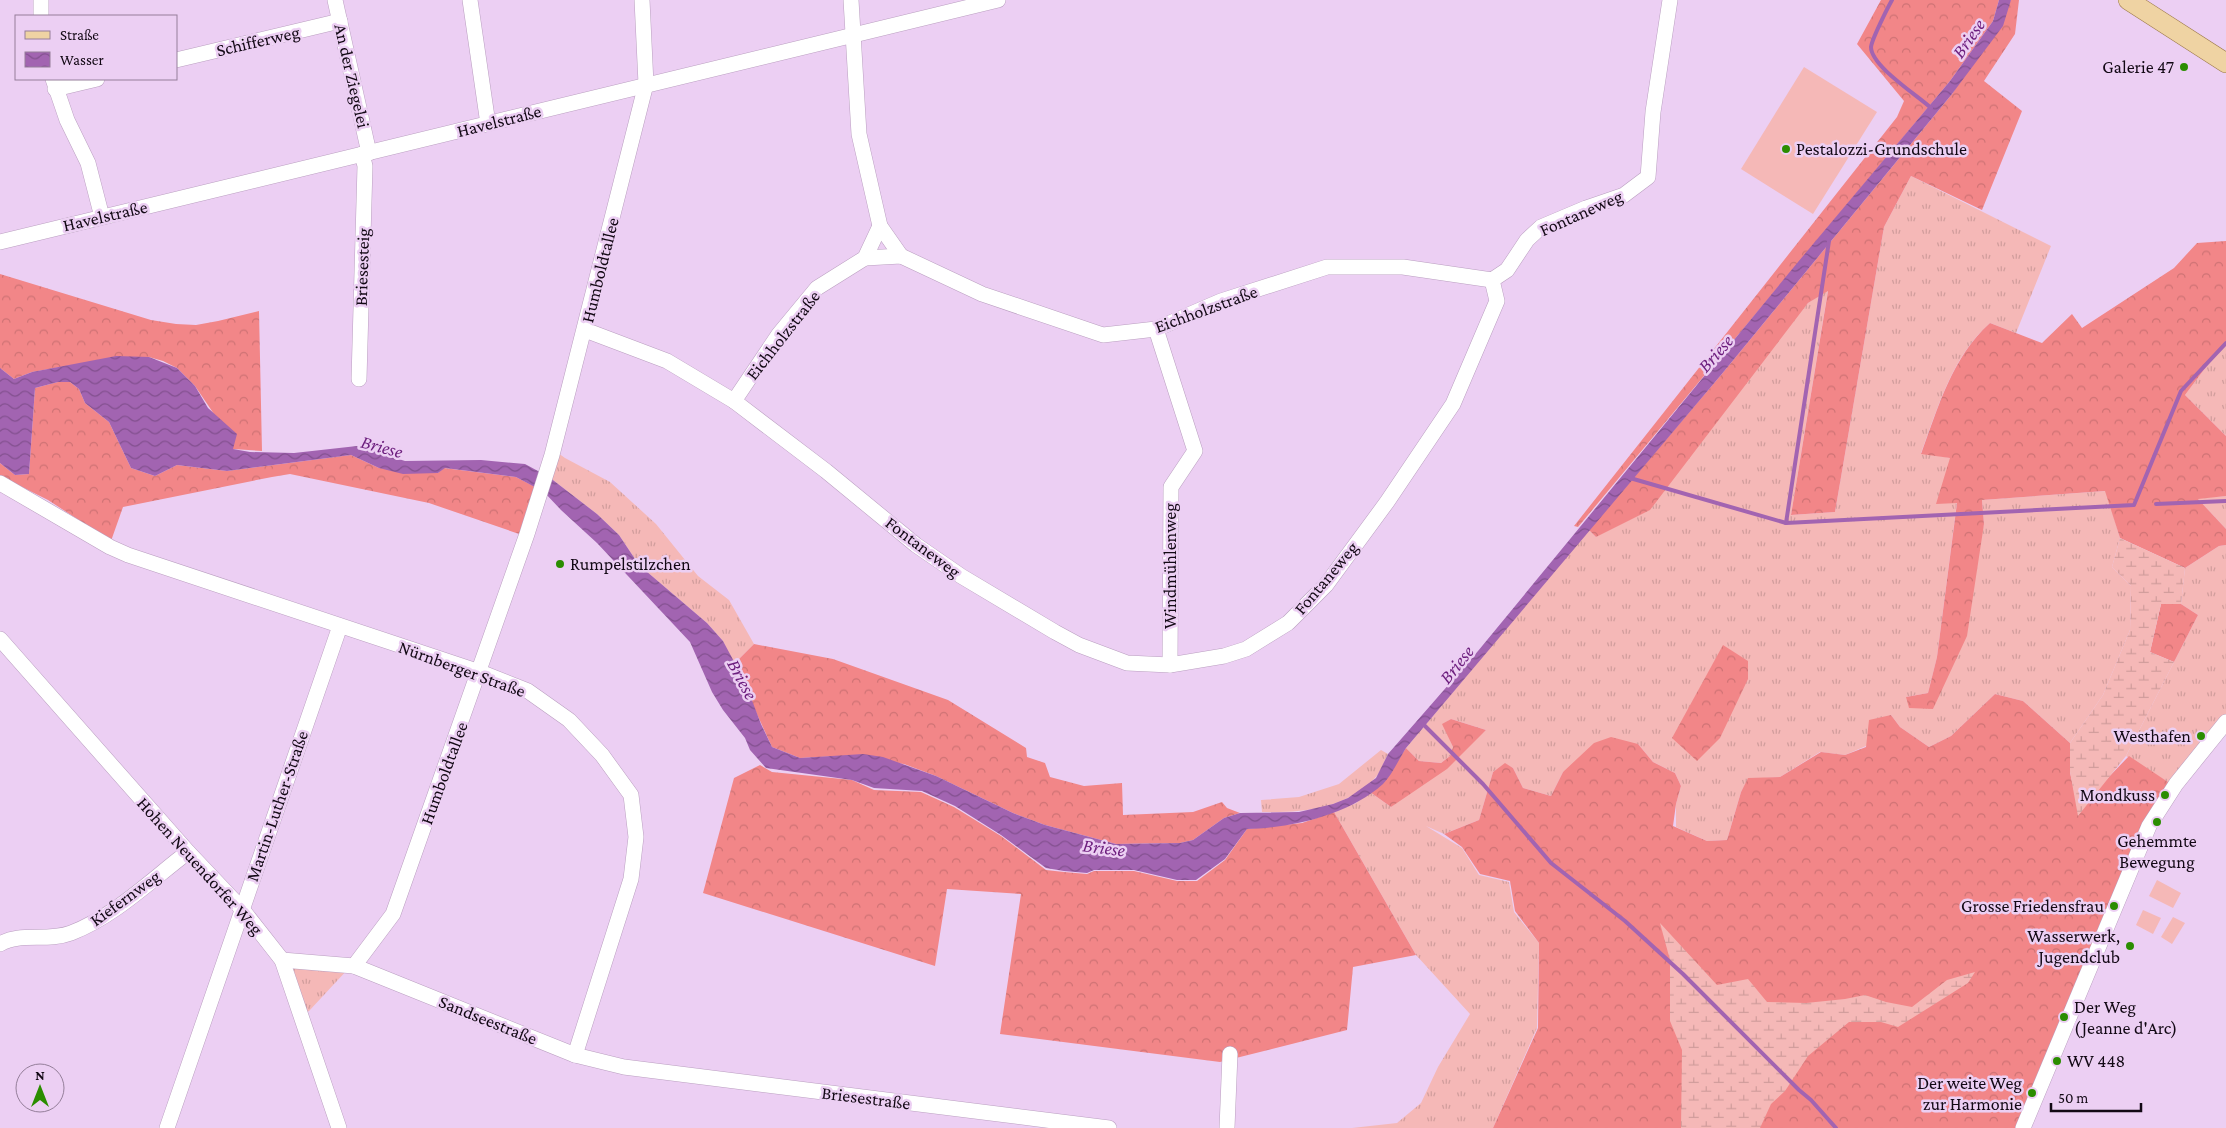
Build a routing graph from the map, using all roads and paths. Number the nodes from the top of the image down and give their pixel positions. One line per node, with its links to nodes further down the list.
1 (41, 0): 9 (street)
2 (335, 0): 10 (street, An der Ziegelei)
3 (470, 0): 17 (street)
4 (642, 0): 16 (street, Humboldtallee)
5 (850, 0): 11 (street, Eichholzstraße)
6 (998, 0): 11 (street, Havelstraße)
7 (1670, 0): 24 (street, Fontaneweg)
8 (2128, 0): 13 (main road)
9 (41, 15)
10 (340, 21): 12 (street, Schifferweg); 18 (street, An der Ziegelei)
11 (853, 34): 16 (street, Havelstraße); 20 (street, Eichholzstraße)
12 (178, 60)
13 (2226, 63)
14 (88, 80): 15 (street)
15 (54, 84): 19 (street)
16 (646, 84): 17 (street, Havelstraße); 26 (street, Humboldtallee)
17 (488, 124): 18 (street, Havelstraße)
18 (366, 154): 19 (street, Havelstraße); 27 (street, Briesesteig)
19 (102, 217): 21 (street, Havelstraße)
20 (880, 226): 22 (street, Eichholzstraße); 23 (street)
21 (0, 242)
22 (901, 256): 23 (street, Eichholzstraße); 25 (street, Eichholzstraße)
23 (865, 258): 28 (street, Eichholzstraße)
24 (1492, 280): 25 (street, Eichholzstraße); 32 (street, Fontaneweg)
25 (1156, 329): 32 (street, Windmühlenweg)
26 (585, 330): 28 (street, Fontaneweg); 33 (street, Humboldtallee)
27 (359, 379)
28 (734, 401): 32 (street, Fontaneweg)
29 (0, 483): 30 (street, Nürnberger Straße)
30 (340, 626): 33 (street, Nürnberger Straße); 36 (street, Martin-Luther-Straße)
31 (0, 639): 35 (street, Hohen Neuendorfer Weg)
32 (1170, 666)
33 (480, 672): 39 (street, Humboldtallee); 41 (street, Nürnberger Straße)
34 (2226, 722): 47 (street)
35 (188, 852): 36 (street, Hohen Neuendorfer Weg); 37 (street, Kiefernweg)
36 (242, 908): 38 (street, Hohen Neuendorfer Weg); 43 (street, Martin-Luther-Straße)
37 (0, 944)
38 (282, 960): 39 (street); 44 (street, Hohen Neuendorfer Weg)
39 (354, 966): 41 (street, Sandseestraße)
40 (1230, 1054): 46 (street)
41 (575, 1055): 42 (street, Sandseestraße)
42 (624, 1067): 45 (street, Briesestraße)
43 (167, 1128)
44 (339, 1128)
45 (1109, 1128)
46 (1227, 1128)
47 (2023, 1128)

